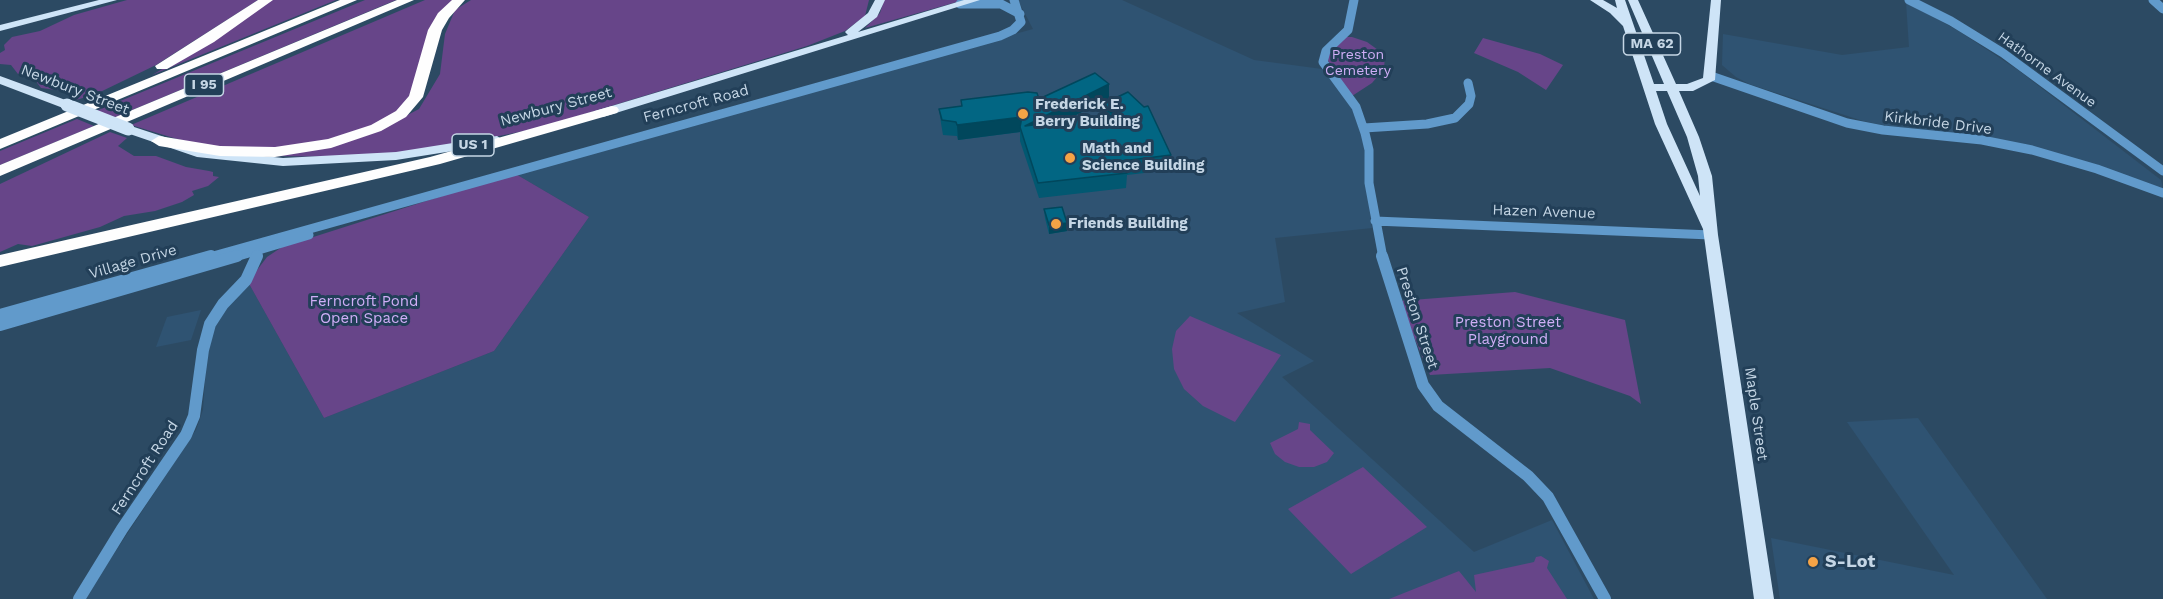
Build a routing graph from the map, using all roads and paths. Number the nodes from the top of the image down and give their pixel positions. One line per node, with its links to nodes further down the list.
1 (112, 0): 18 (main road)
2 (267, 0): 32 (highway)
3 (351, 0): 32 (highway, I 95)
4 (408, 0): 33 (highway, I 95)
5 (459, 0): 31 (highway)
6 (880, 0): 23 (main road)
7 (975, 0): 16 (main road, Newbury Street / US 1)
8 (1014, 0): 19 (street)
9 (1354, 0): 30 (street, Preston Street)
10 (1595, 0): 20 (main road)
11 (1620, 0): 20 (main road, Maple Street / MA 62)
12 (1633, 0): 28 (main road, Maple Street / MA 62)
13 (1716, 0): 24 (main road)
14 (1909, 0): 34 (street, Hathorne Avenue)
15 (2154, 0): 17 (street)
16 (960, 4): 19 (street); 23 (main road, Newbury Street / US 1)
17 (2163, 9)
18 (70, 11): 21 (main road); 22 (main road)
19 (1020, 15): 36 (street, Ferncroft Road)
20 (1628, 26): 27 (main road, Maple Street / MA 62)
21 (0, 28)
22 (0, 35)
23 (810, 49): 29 (main road, Newbury Street / US 1)
24 (1711, 76): 28 (main road); 35 (street, Kirkbride Drive)
25 (0, 79): 31 (main road, Newbury Street / US 1, bridge)
26 (1468, 83): 30 (street)
27 (1648, 87): 28 (main road); 38 (main road, Maple Street / MA 62)
28 (1672, 88): 38 (main road, Maple Street / MA 62)
29 (612, 110): 31 (main road, Newbury Street / US 1); 41 (highway)
30 (1364, 128): 37 (street, Preston Street)
31 (159, 141)
32 (0, 143)
33 (0, 171)
34 (2163, 171)
35 (2163, 193)
36 (368, 213): 39 (street, Ferncroft Road); 40 (street, Ferncroft Road)
37 (1375, 220): 38 (street, Hazen Avenue); 45 (street, Preston Street)
38 (1711, 234): 46 (main road, Maple Street / MA 62)
39 (273, 238): 40 (street, Ferncroft Road); 42 (street, Village Drive)
40 (258, 251): 43 (street); 44 (street, Ferncroft Road)
41 (0, 261)
42 (0, 315)
43 (0, 325)
44 (79, 599)
45 (1605, 599)
46 (1764, 599)

